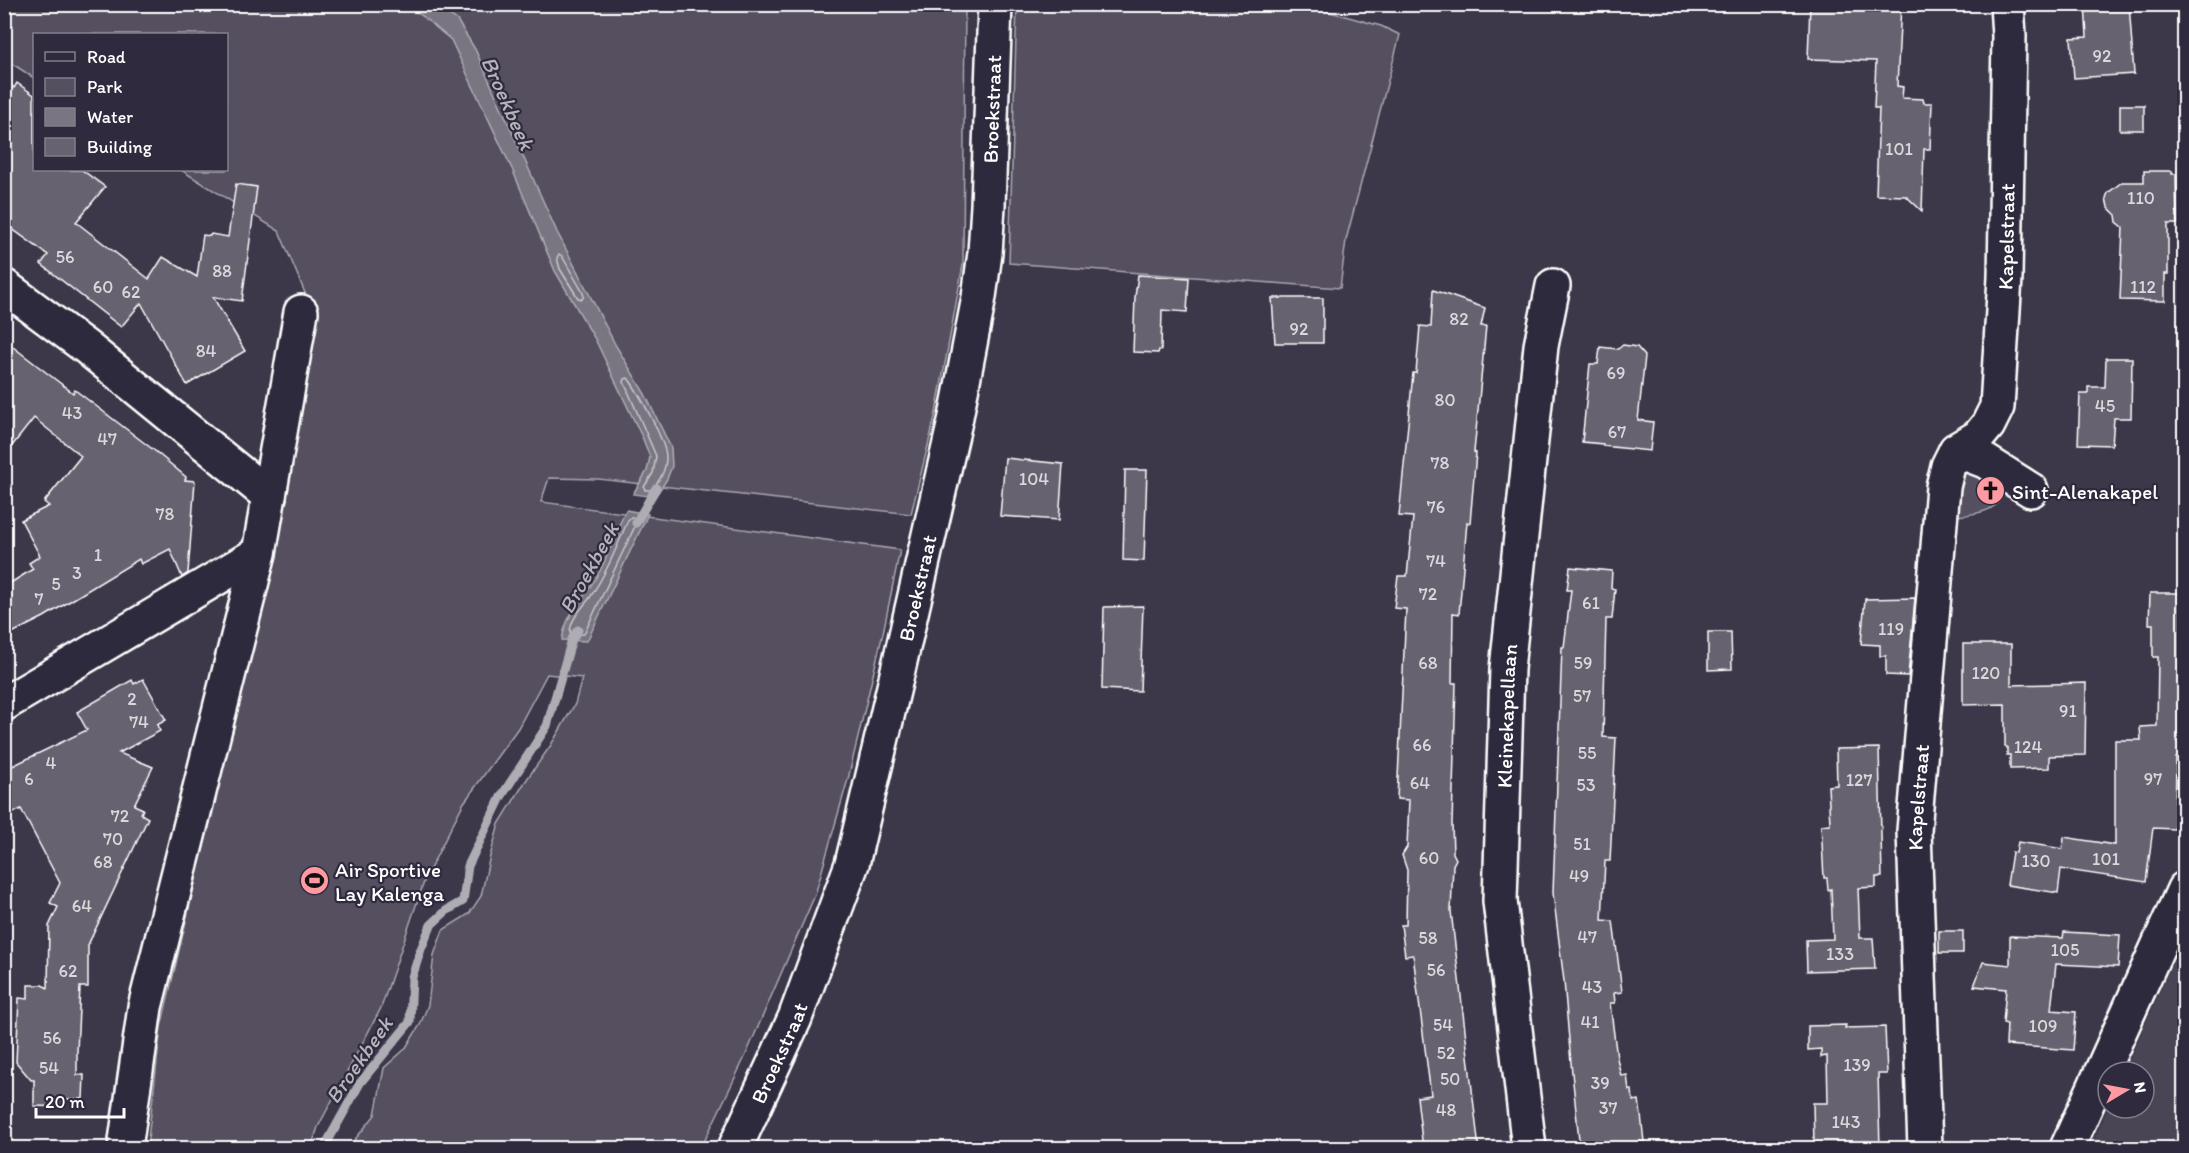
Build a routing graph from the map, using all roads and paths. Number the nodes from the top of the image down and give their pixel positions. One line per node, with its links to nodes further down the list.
1 (995, 4): 13 (street, Broekstraat)
2 (2007, 4): 6 (street, Kapelstraat)
3 (4, 286): 8 (street)
4 (1553, 286): 14 (street, Kleinekapellaan)
5 (301, 312): 8 (street)
6 (1956, 450): 7 (street); 15 (street, Kapelstraat)
7 (2031, 489)
8 (269, 496): 9 (street)
9 (259, 553): 10 (street); 12 (street)
10 (4, 704)
11 (2184, 889): 16 (street)
12 (125, 1149)
13 (735, 1149)
14 (1528, 1149)
15 (1925, 1149)
16 (2067, 1149)

